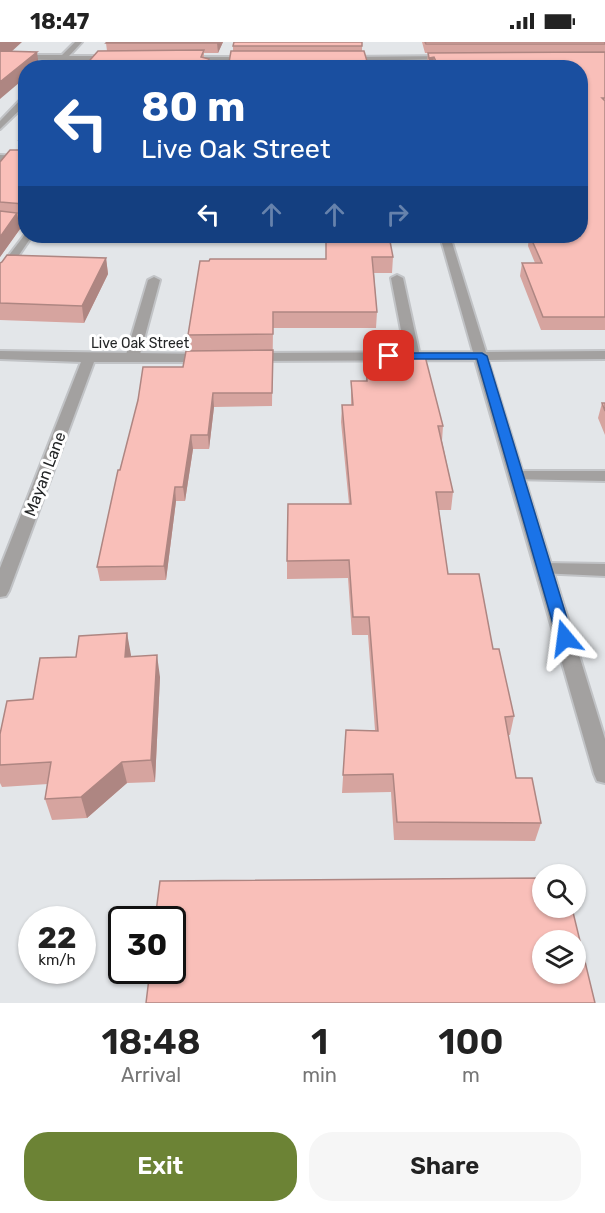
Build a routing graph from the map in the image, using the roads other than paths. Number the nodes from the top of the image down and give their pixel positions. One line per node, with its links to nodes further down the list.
1 (79, 42): 4 (street)
2 (390, 54): 7 (street); 10 (street); 11 (street)
3 (0, 57): 4 (street)
4 (64, 58): 5 (street)
5 (120, 58)
6 (177, 58): 8 (street)
7 (463, 58)
8 (211, 59): 9 (street)
9 (262, 59)
10 (332, 59)
11 (392, 60)
12 (18, 107): 13 (street)
13 (0, 126)
14 (0, 158): 15 (street)
15 (18, 159)
16 (0, 221): 17 (street)
17 (18, 223)
18 (22, 243): 20 (street)
19 (447, 243): 26 (street)
20 (2, 269)
21 (397, 278): 25 (street)
22 (154, 280): 28 (street)
23 (0, 355): 27 (street, Live Oak Street)
24 (605, 355): 26 (street, Live Oak Street)
25 (413, 356): 26 (street, Live Oak Street); 28 (street, Live Oak Street)
26 (482, 356): 29 (street)
27 (89, 358): 28 (street, Live Oak Street); 33 (street, Mayan Lane)
28 (132, 358)
29 (517, 476): 30 (street); 31 (street)
30 (605, 476)
31 (545, 569): 32 (street); 34 (street)
32 (605, 570)
33 (0, 591)
34 (605, 774)

